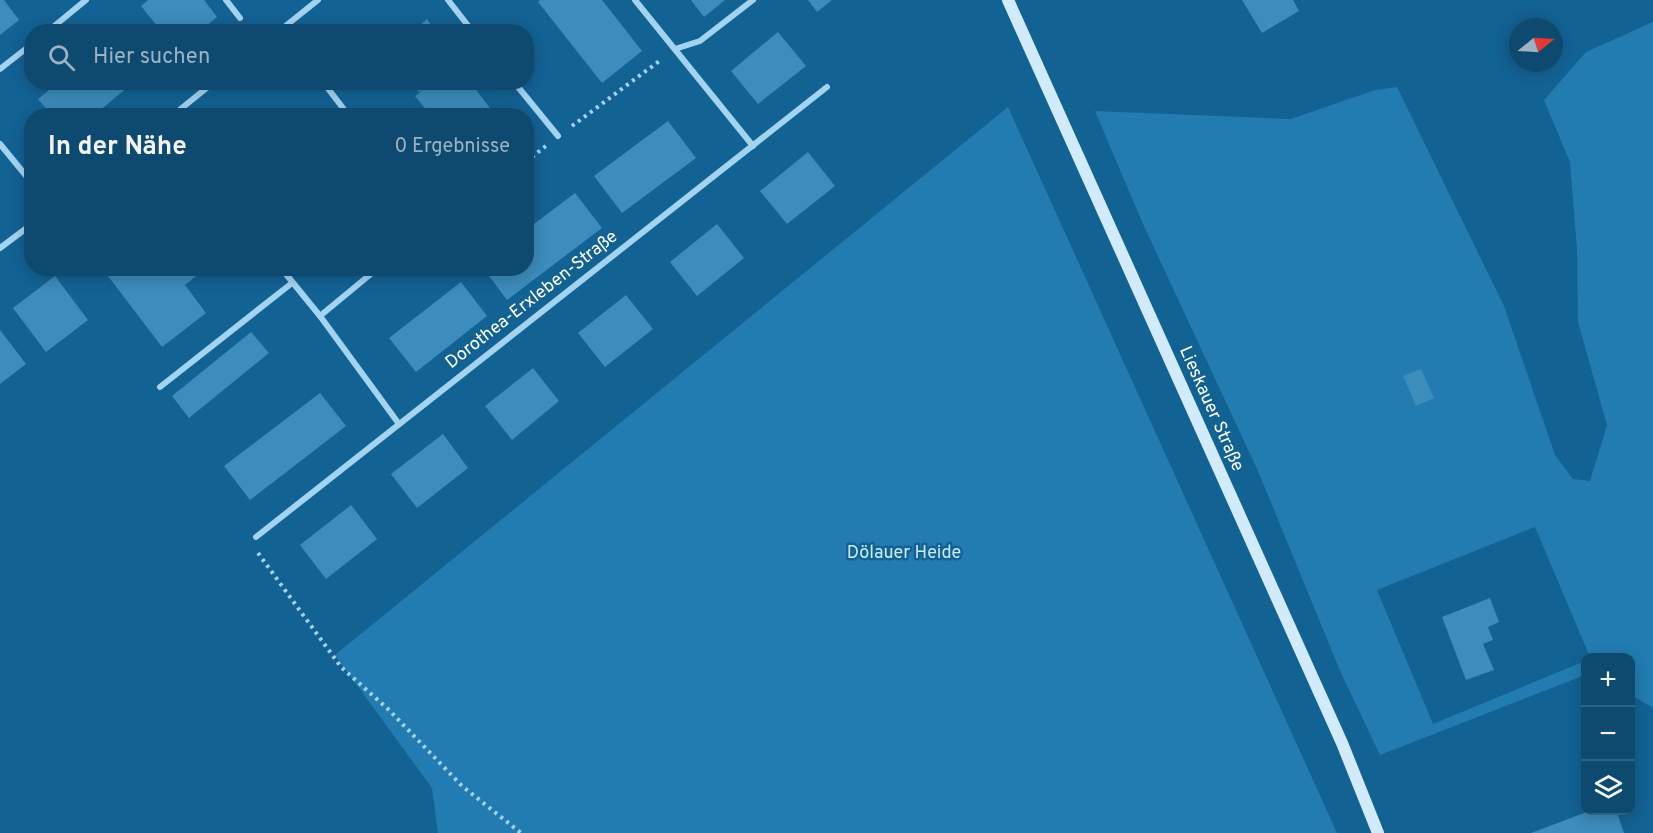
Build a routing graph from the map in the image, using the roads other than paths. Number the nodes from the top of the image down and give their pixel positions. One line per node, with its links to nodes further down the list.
1 (86, 0): 9 (street)
2 (226, 0): 8 (street)
3 (318, 0): 10 (street)
4 (448, 0): 11 (street)
5 (635, 0): 12 (street)
6 (753, 0): 12 (street)
7 (1008, 0): 34 (street, Lieskauer Straße)
8 (240, 18)
9 (57, 24)
10 (289, 24)
11 (467, 24)
12 (675, 49): 23 (street)
13 (24, 50): 14 (street)
14 (0, 69)
15 (827, 87): 23 (street, Dorothea-Erxleben-Straße)
16 (204, 90): 19 (street)
17 (329, 90): 20 (street)
18 (521, 90): 21 (street)
19 (182, 108)
20 (343, 108)
21 (558, 136)
22 (0, 144): 24 (street)
23 (753, 146): 32 (street, Dorothea-Erxleben-Straße)
24 (24, 173)
25 (24, 230): 26 (street)
26 (0, 248)
27 (287, 276): 29 (street)
28 (368, 276): 30 (street)
29 (292, 283): 30 (street); 31 (street)
30 (320, 316): 32 (street)
31 (160, 387)
32 (399, 424): 33 (street, Dorothea-Erxleben-Straße)
33 (256, 537)
34 (1378, 833)

